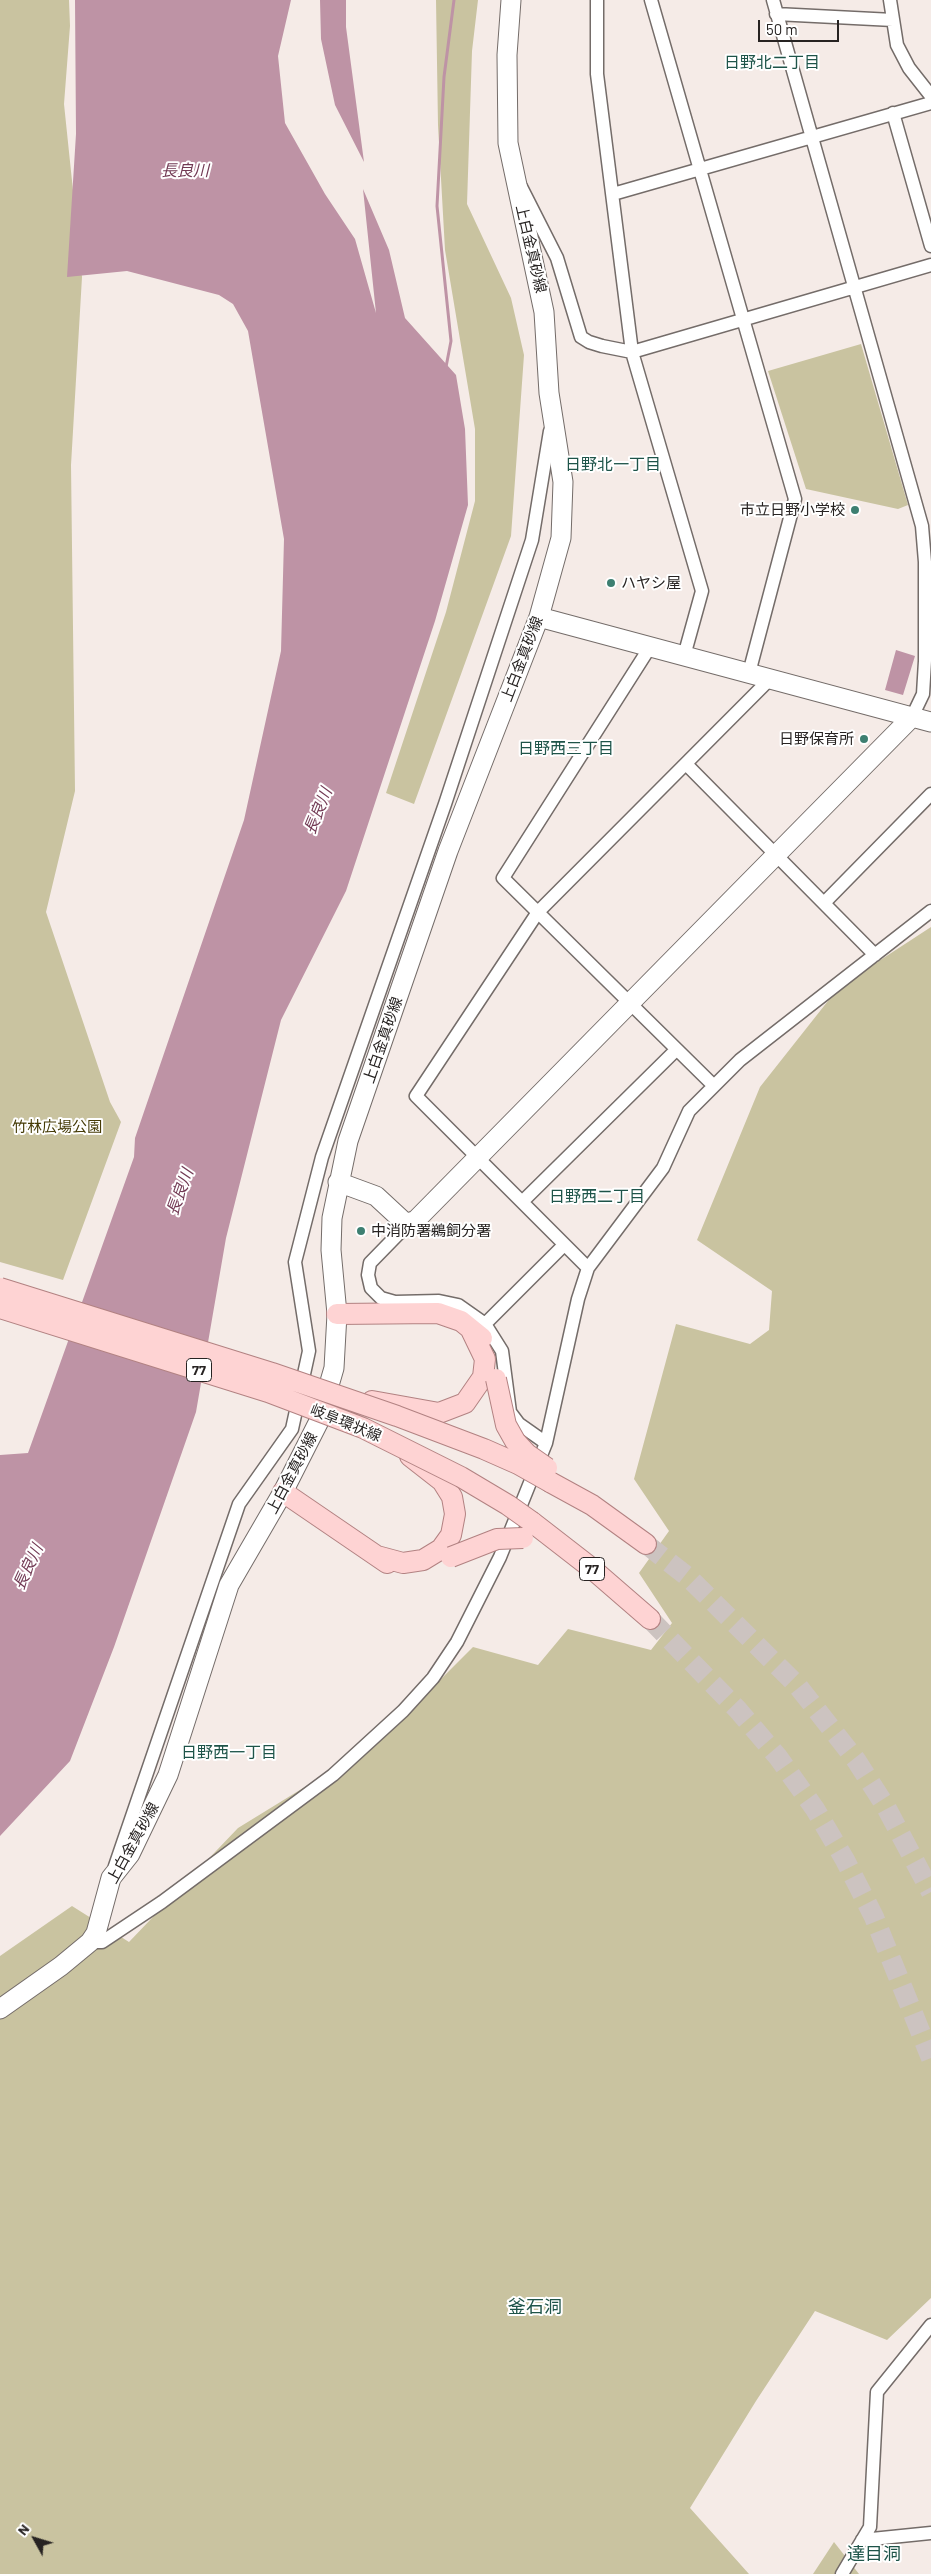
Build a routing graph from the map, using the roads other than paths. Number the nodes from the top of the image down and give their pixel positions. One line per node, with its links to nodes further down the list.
1 (511, 0): 13 (main road, 上白金真砂線)
2 (596, 0): 14 (street)
3 (651, 0): 12 (street)
4 (773, 0): 6 (street)
5 (890, 0): 7 (street)
6 (776, 14): 7 (street); 11 (street)
7 (893, 20): 8 (street)
8 (931, 96)
9 (931, 102): 10 (street)
10 (893, 113): 11 (street); 15 (street)
11 (811, 136): 12 (street); 17 (street)
12 (699, 168): 14 (street); 18 (street)
13 (514, 178): 19 (street); 20 (main road, 上白金真砂線)
14 (613, 194): 19 (street)
15 (931, 246)
16 (931, 266): 17 (street)
17 (854, 288): 18 (street); 21 (street)
18 (744, 320): 19 (street); 25 (street)
19 (632, 352): 24 (street)
20 (553, 411): 22 (main road, 上白金真砂線); 59 (street)
21 (926, 524): 27 (street)
22 (539, 617): 23 (main road); 40 (main road, 上白金真砂線)
23 (650, 646): 24 (main road); 34 (street)
24 (684, 656): 25 (main road)
25 (749, 673): 26 (main road)
26 (770, 679): 27 (main road); 29 (street)
27 (912, 717): 28 (main road); 31 (main road)
28 (931, 722)
29 (686, 764): 31 (street); 34 (street)
30 (931, 794): 32 (street)
31 (776, 855): 32 (street); 36 (main road)
32 (824, 903): 35 (street)
33 (931, 911): 35 (street)
34 (538, 912): 36 (street); 39 (street)
35 (875, 955): 38 (street)
36 (629, 1001): 37 (street); 39 (main road)
37 (676, 1050): 38 (street); 41 (street)
38 (714, 1085): 44 (street)
39 (476, 1157): 41 (street); 42 (main road)
40 (338, 1182): 42 (main road); 47 (main road, 上白金真砂線)
41 (522, 1202): 43 (street)
42 (409, 1223): 48 (street)
43 (564, 1245): 44 (street); 48 (street)
44 (588, 1268): 52 (street)
45 (0, 1288): 50 (main road, 岐阜環状線 / 77, bridge)
46 (0, 1308): 51 (main road, 岐阜環状線 / 77, bridge)
47 (337, 1314): 48 (main road, 77); 54 (main road, 上白金真砂線)
48 (478, 1327): 49 (main road, 77); 52 (street)
49 (489, 1378): 50 (main road, 77, bridge); 53 (main road, 77, bridge)
50 (338, 1396): 53 (main road, 岐阜環状線 / 77, bridge)
51 (394, 1442): 55 (main road, 岐阜環状線 / 77, bridge); 57 (main road, 77, bridge)
52 (546, 1443): 60 (street)
53 (552, 1478): 56 (main road, 岐阜環状線 / 77)
54 (283, 1492): 57 (main road); 59 (main road, 上白金真砂線)
55 (527, 1530): 57 (main road, bridge); 58 (main road, 岐阜環状線 / 77)
56 (646, 1544)
57 (446, 1553)
58 (650, 1619)
59 (111, 1878): 60 (main road, 上白金真砂線)
60 (90, 1942): 61 (main road, 上白金真砂線)
61 (0, 2009)
62 (931, 2326): 64 (street)
63 (931, 2533): 64 (street)
64 (862, 2540): 65 (street)
65 (842, 2574)

